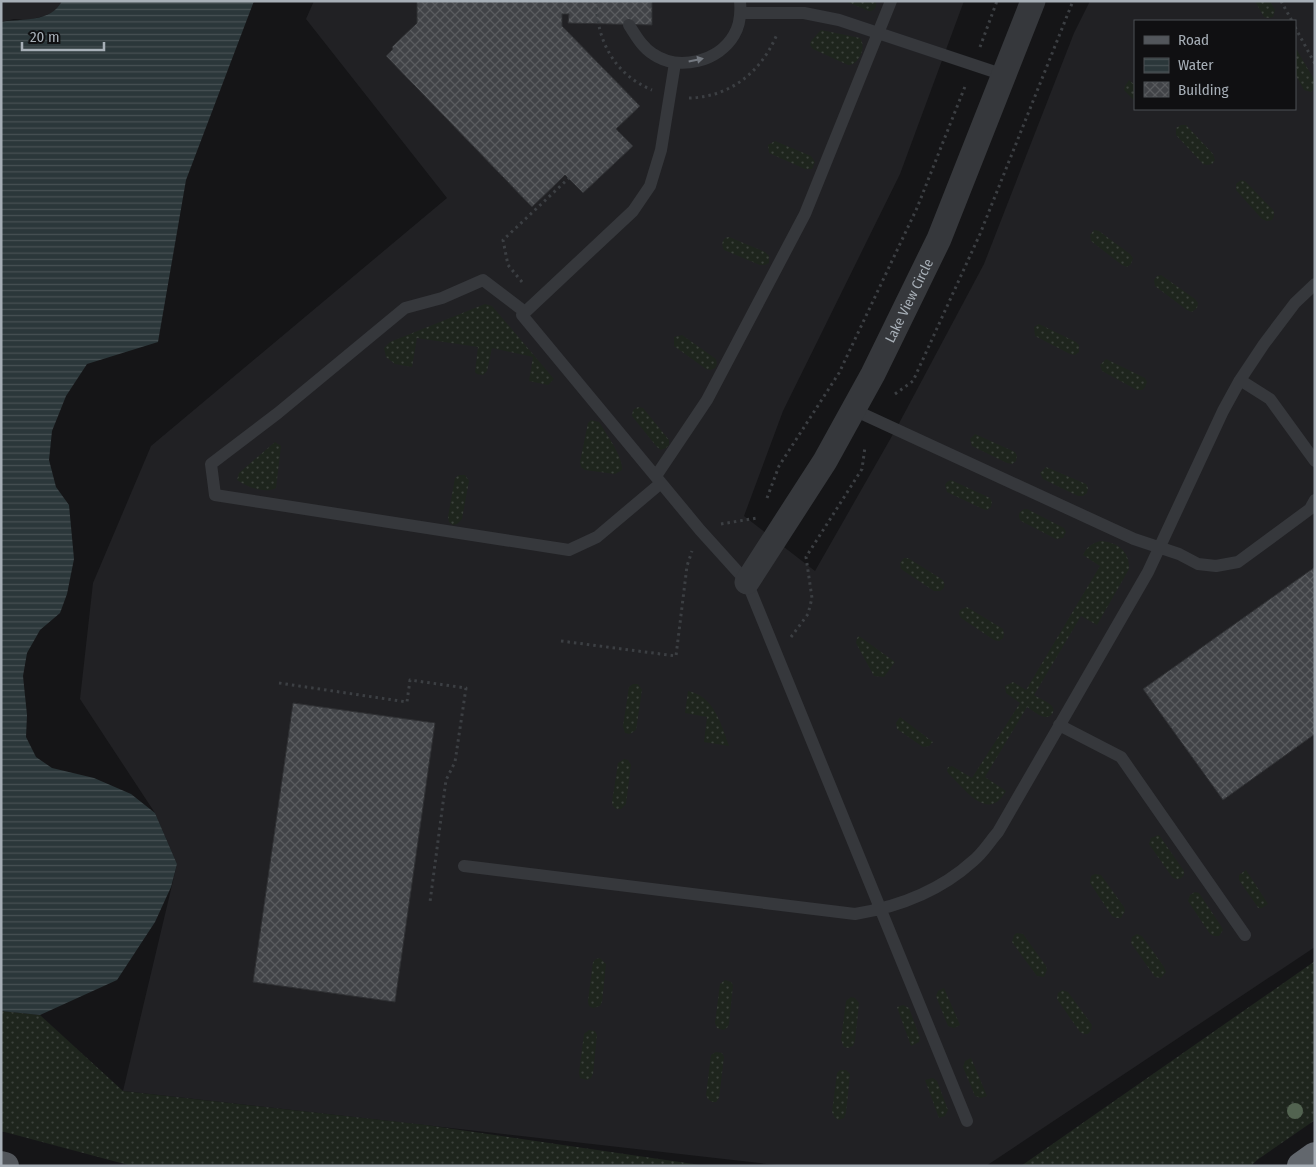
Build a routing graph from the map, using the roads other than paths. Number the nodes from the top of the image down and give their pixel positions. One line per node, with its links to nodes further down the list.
1 (891, 1): 5 (lane)
2 (1033, 1): 7 (street, Lake View Circle)
3 (741, 7): 5 (lane); 6 (lane, one-way to 3)
4 (629, 25): 6 (lane)
5 (879, 34): 7 (lane); 13 (lane)
6 (675, 63): 9 (lane)
7 (1004, 75): 11 (street, Lake View Circle)
8 (1315, 284): 10 (lane)
9 (525, 312): 13 (lane); 13 (lane)
10 (1240, 380): 12 (lane); 15 (lane)
11 (854, 410): 15 (lane); 16 (street, Lake View Circle)
12 (1315, 461)
13 (658, 480): 16 (lane)
14 (1315, 500): 15 (lane)
15 (1159, 548): 17 (lane)
16 (747, 582): 19 (lane)
17 (1059, 725): 19 (lane); 20 (lane)
18 (464, 866): 19 (lane)
19 (880, 910): 21 (lane)
20 (1245, 934)
21 (967, 1121)
22 (1315, 1156): 25 (highway)
23 (1, 1165): 24 (main road)
24 (6, 1166)
25 (1302, 1166)

